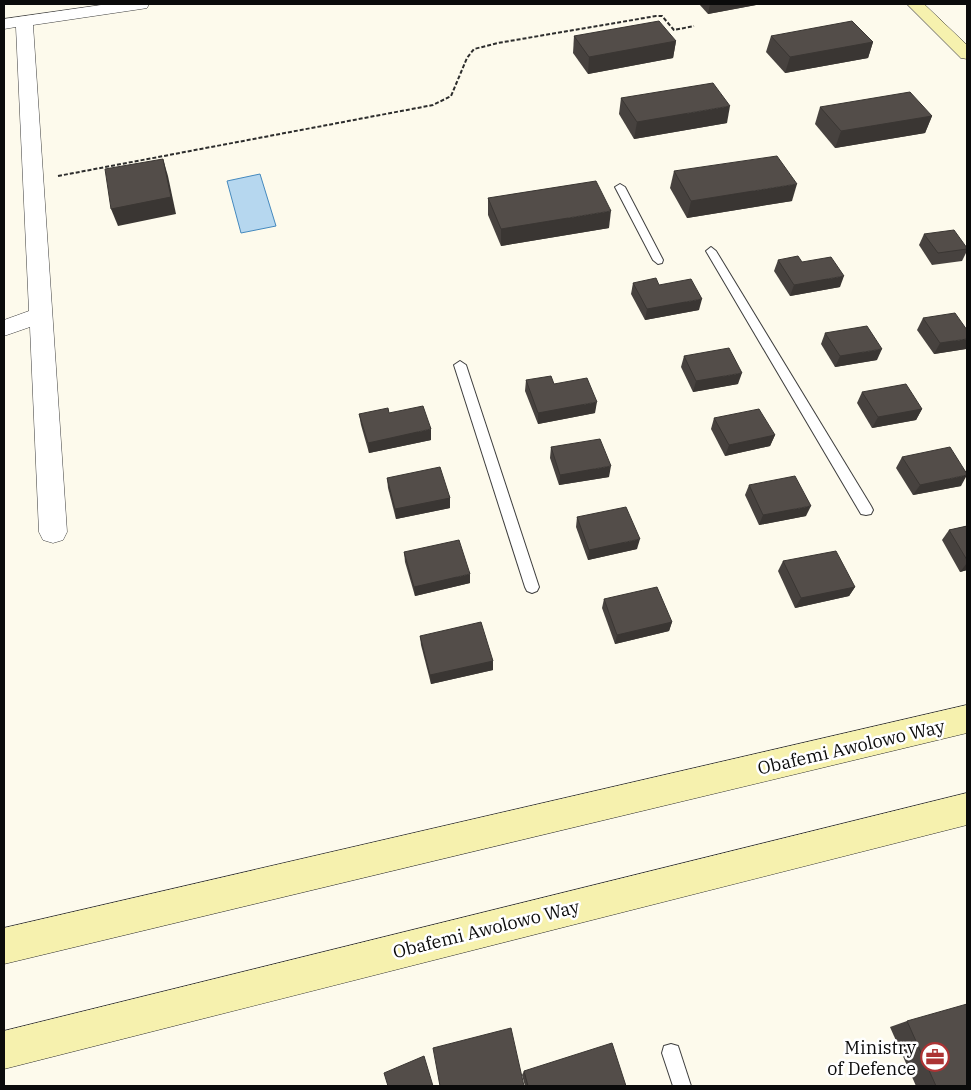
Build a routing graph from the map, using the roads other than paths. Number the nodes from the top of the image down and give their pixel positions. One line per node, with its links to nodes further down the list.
1 (141, 4): 3 (street)
2 (914, 4): 4 (main road)
3 (14, 23): 8 (street)
4 (967, 54)
5 (620, 187): 7 (lane)
6 (711, 251): 11 (lane)
7 (658, 260)
8 (41, 315): 9 (street); 12 (street)
9 (4, 328)
10 (460, 365): 13 (lane)
11 (866, 510)
12 (53, 532)
13 (532, 587)
14 (967, 719): 16 (main road, Obafemi Awolowo Way)
15 (967, 809): 17 (main road, Obafemi Awolowo Way)
16 (4, 946)
17 (4, 1050)
18 (671, 1053): 19 (lane)
19 (682, 1086)

